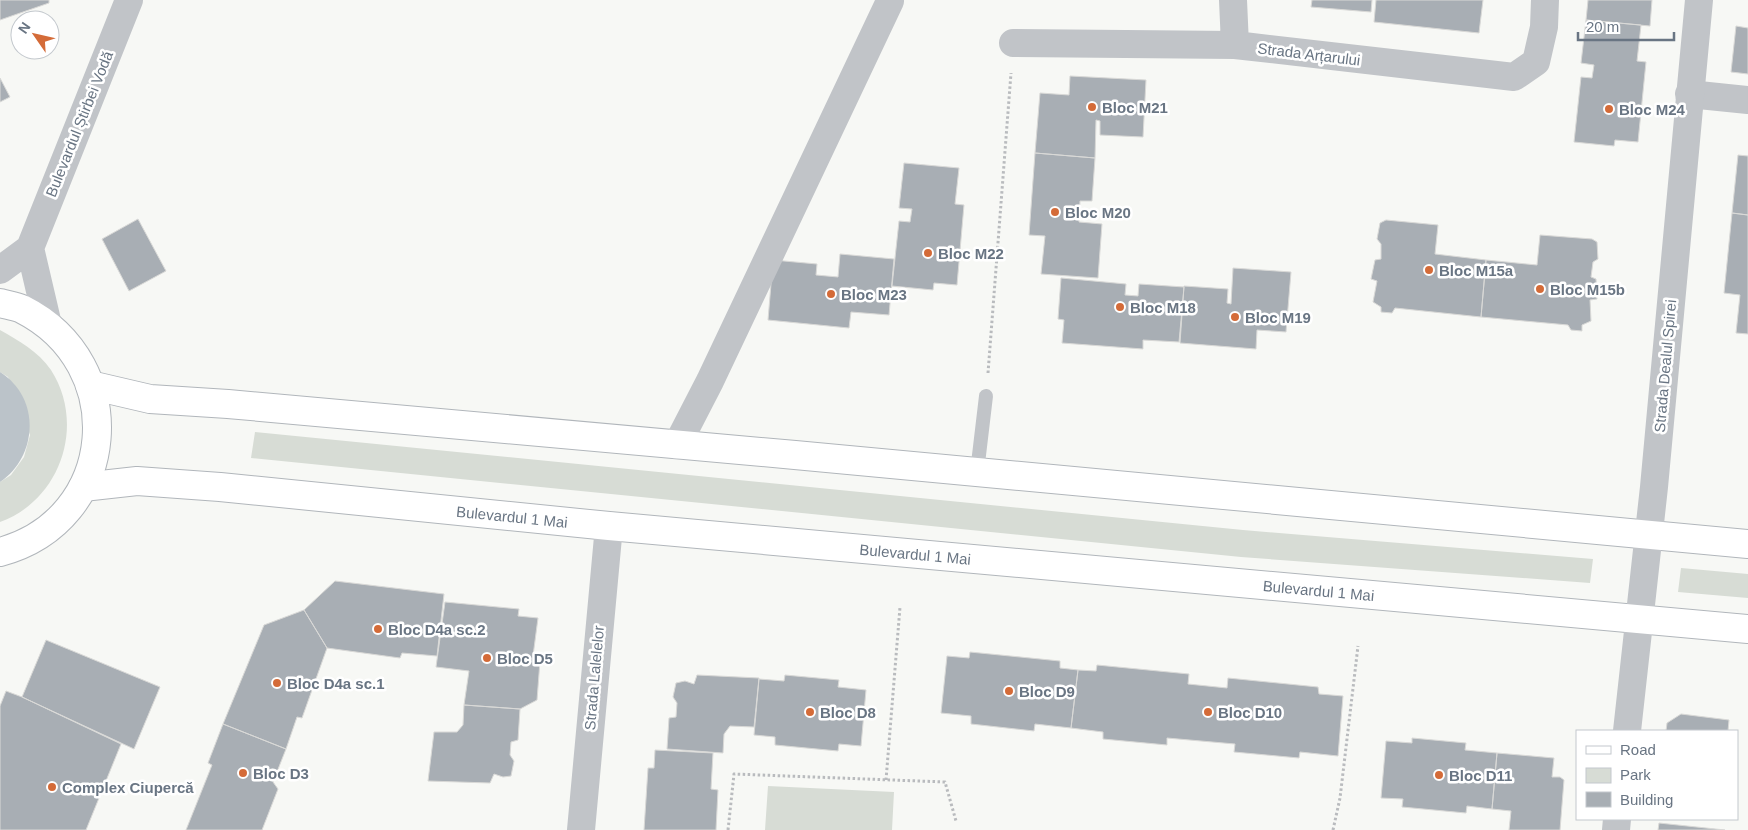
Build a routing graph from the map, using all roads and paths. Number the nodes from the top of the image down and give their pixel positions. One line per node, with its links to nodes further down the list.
1 (128, 0): 10 (street, Bulevardul Știrbei Vodă)
2 (1233, 0): 7 (street)
3 (1545, 0): 7 (street, Strada Arțarului)
4 (1699, 0): 8 (street, Strada Dealul Spirei)
5 (890, 1): 16 (street)
6 (1013, 43): 7 (street, Strada Arțarului); 15 (path)
7 (1235, 45)
8 (1689, 94): 9 (street); 20 (street, Strada Dealul Spirei)
9 (1748, 100)
10 (30, 248): 11 (street); 13 (street)
11 (0, 270)
12 (0, 303): 13 (main road)
13 (48, 326): 14 (main road)
14 (90, 385): 16 (main road); 18 (main road)
15 (986, 396): 17 (lane)
16 (678, 445): 17 (main road)
17 (977, 472): 20 (main road)
18 (83, 487): 19 (main road, Bulevardul 1 Mai); 22 (main road)
19 (609, 526): 24 (main road, Bulevardul 1 Mai); 30 (street, Strada Lalelelor)
20 (1649, 534): 21 (main road); 24 (street, Strada Dealul Spirei)
21 (1748, 544)
22 (0, 552)
23 (900, 607): 28 (path)
24 (1640, 620): 25 (main road, Bulevardul 1 Mai); 27 (street, Strada Dealul Spirei)
25 (1748, 629)
26 (1358, 646): 32 (path)
27 (1627, 730)
28 (886, 780): 29 (path); 31 (path)
29 (956, 821)
30 (581, 830)
31 (728, 830)
32 (1333, 830)

